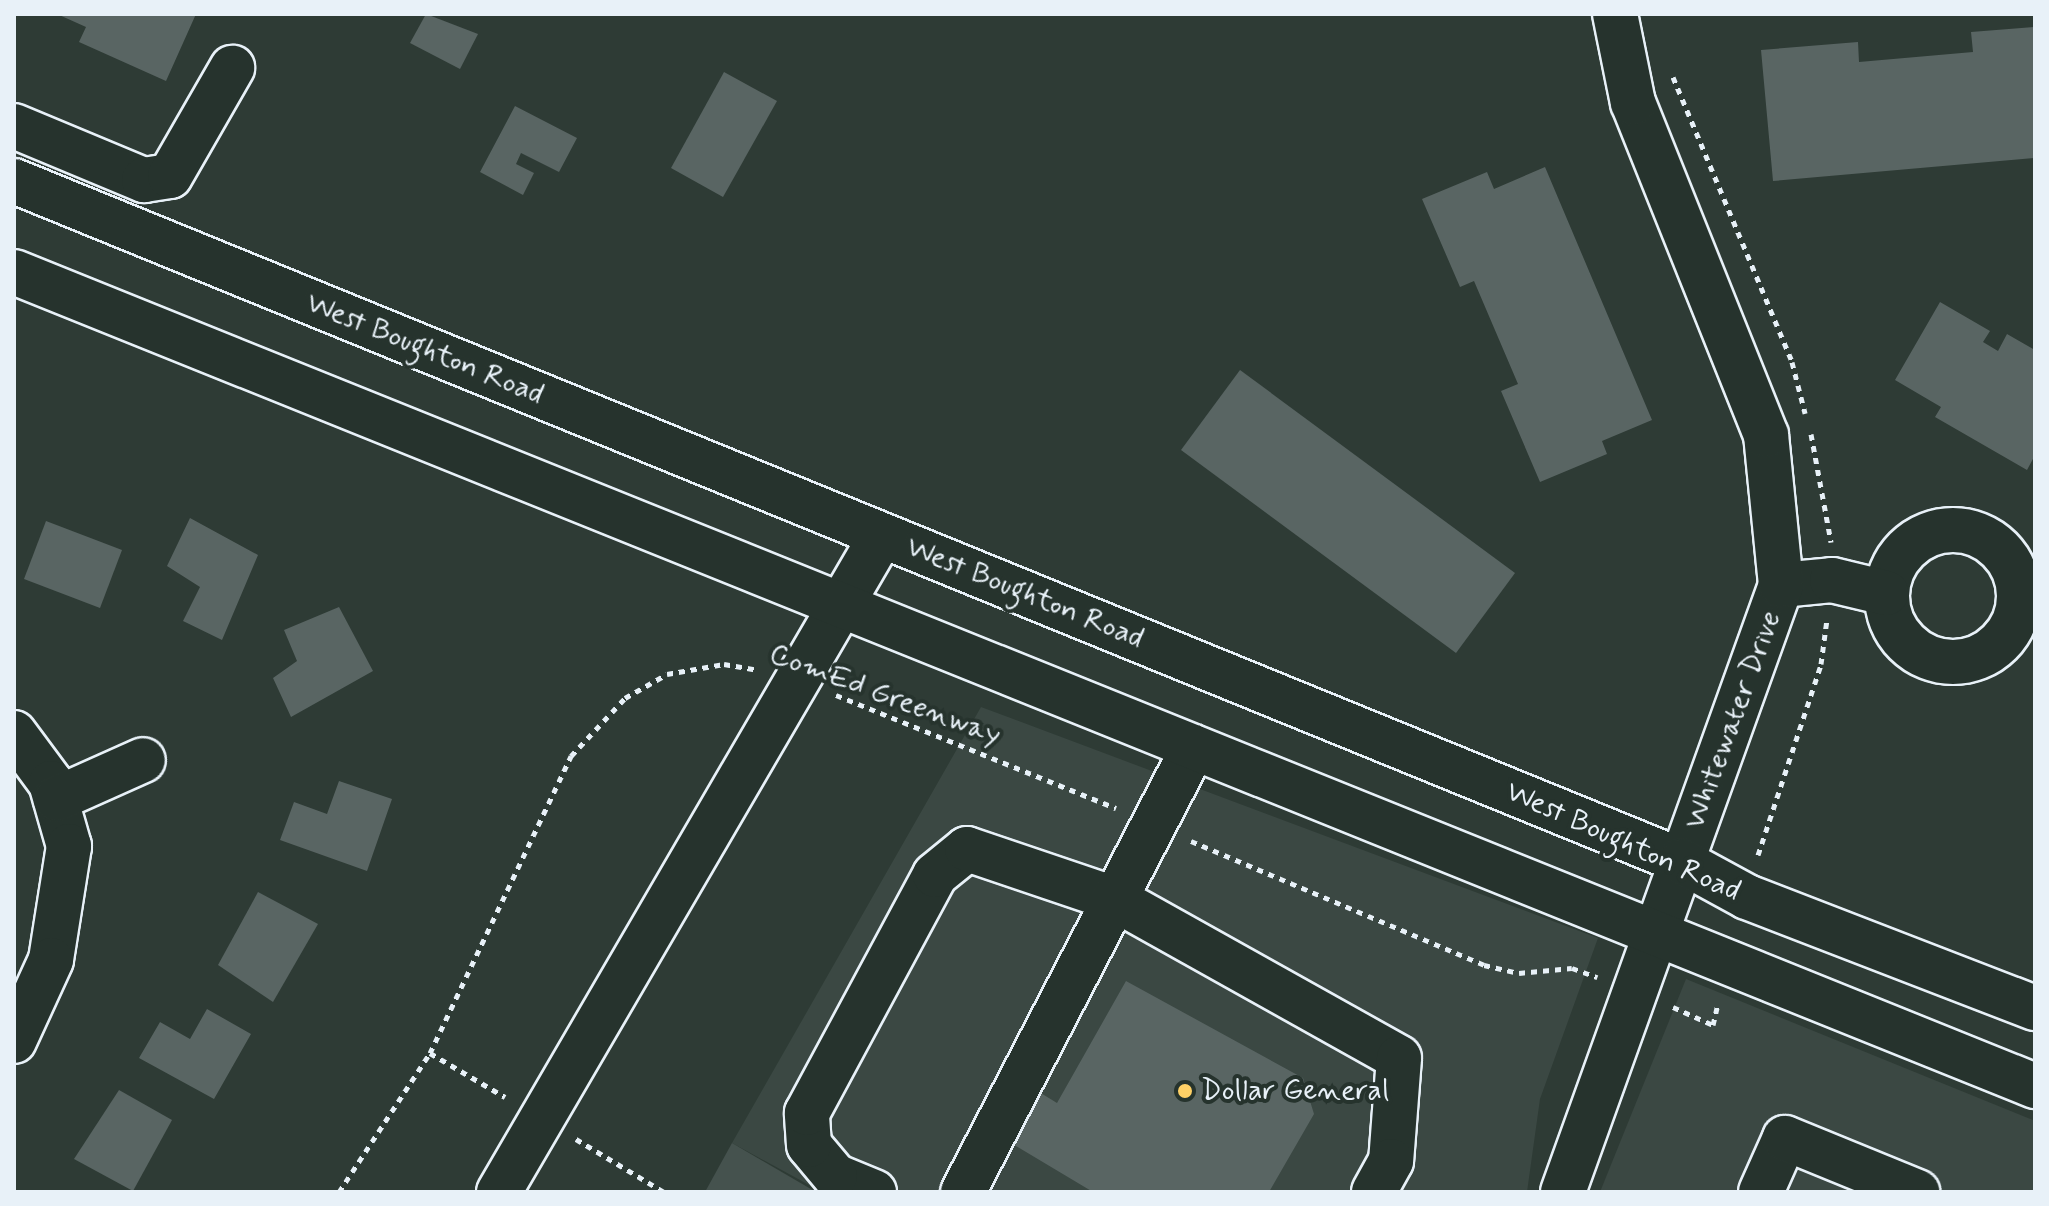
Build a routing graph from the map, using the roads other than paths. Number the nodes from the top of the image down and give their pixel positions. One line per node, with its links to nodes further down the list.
1 (1615, 14): 7 (main road, Whitewater Drive)
2 (232, 68): 3 (main road)
3 (14, 126)
4 (14, 181): 6 (main road, West Boughton Road)
5 (14, 272): 9 (main road)
6 (882, 535): 9 (main road); 14 (main road, West Boughton Road)
7 (1781, 585): 8 (main road); 14 (main road, Whitewater Drive)
8 (1886, 593)
9 (839, 603): 11 (main road); 21 (main road)
10 (14, 733): 13 (main road)
11 (1194, 747): 15 (main road); 16 (main road)
12 (143, 760): 13 (main road)
13 (53, 791): 18 (main road)
14 (1681, 861): 16 (main road, Whitewater Drive); 17 (main road, West Boughton Road)
15 (1115, 899): 22 (main road); 23 (main road); 24 (main road)
16 (1655, 934): 19 (main road); 20 (main road, Whitewater Drive)
17 (2035, 1008)
18 (14, 1041)
19 (2035, 1086)
20 (1577, 1187)
21 (499, 1192)
22 (874, 1192)
23 (963, 1192)
24 (1374, 1192)
25 (1761, 1192): 26 (main road)
26 (1917, 1192)

